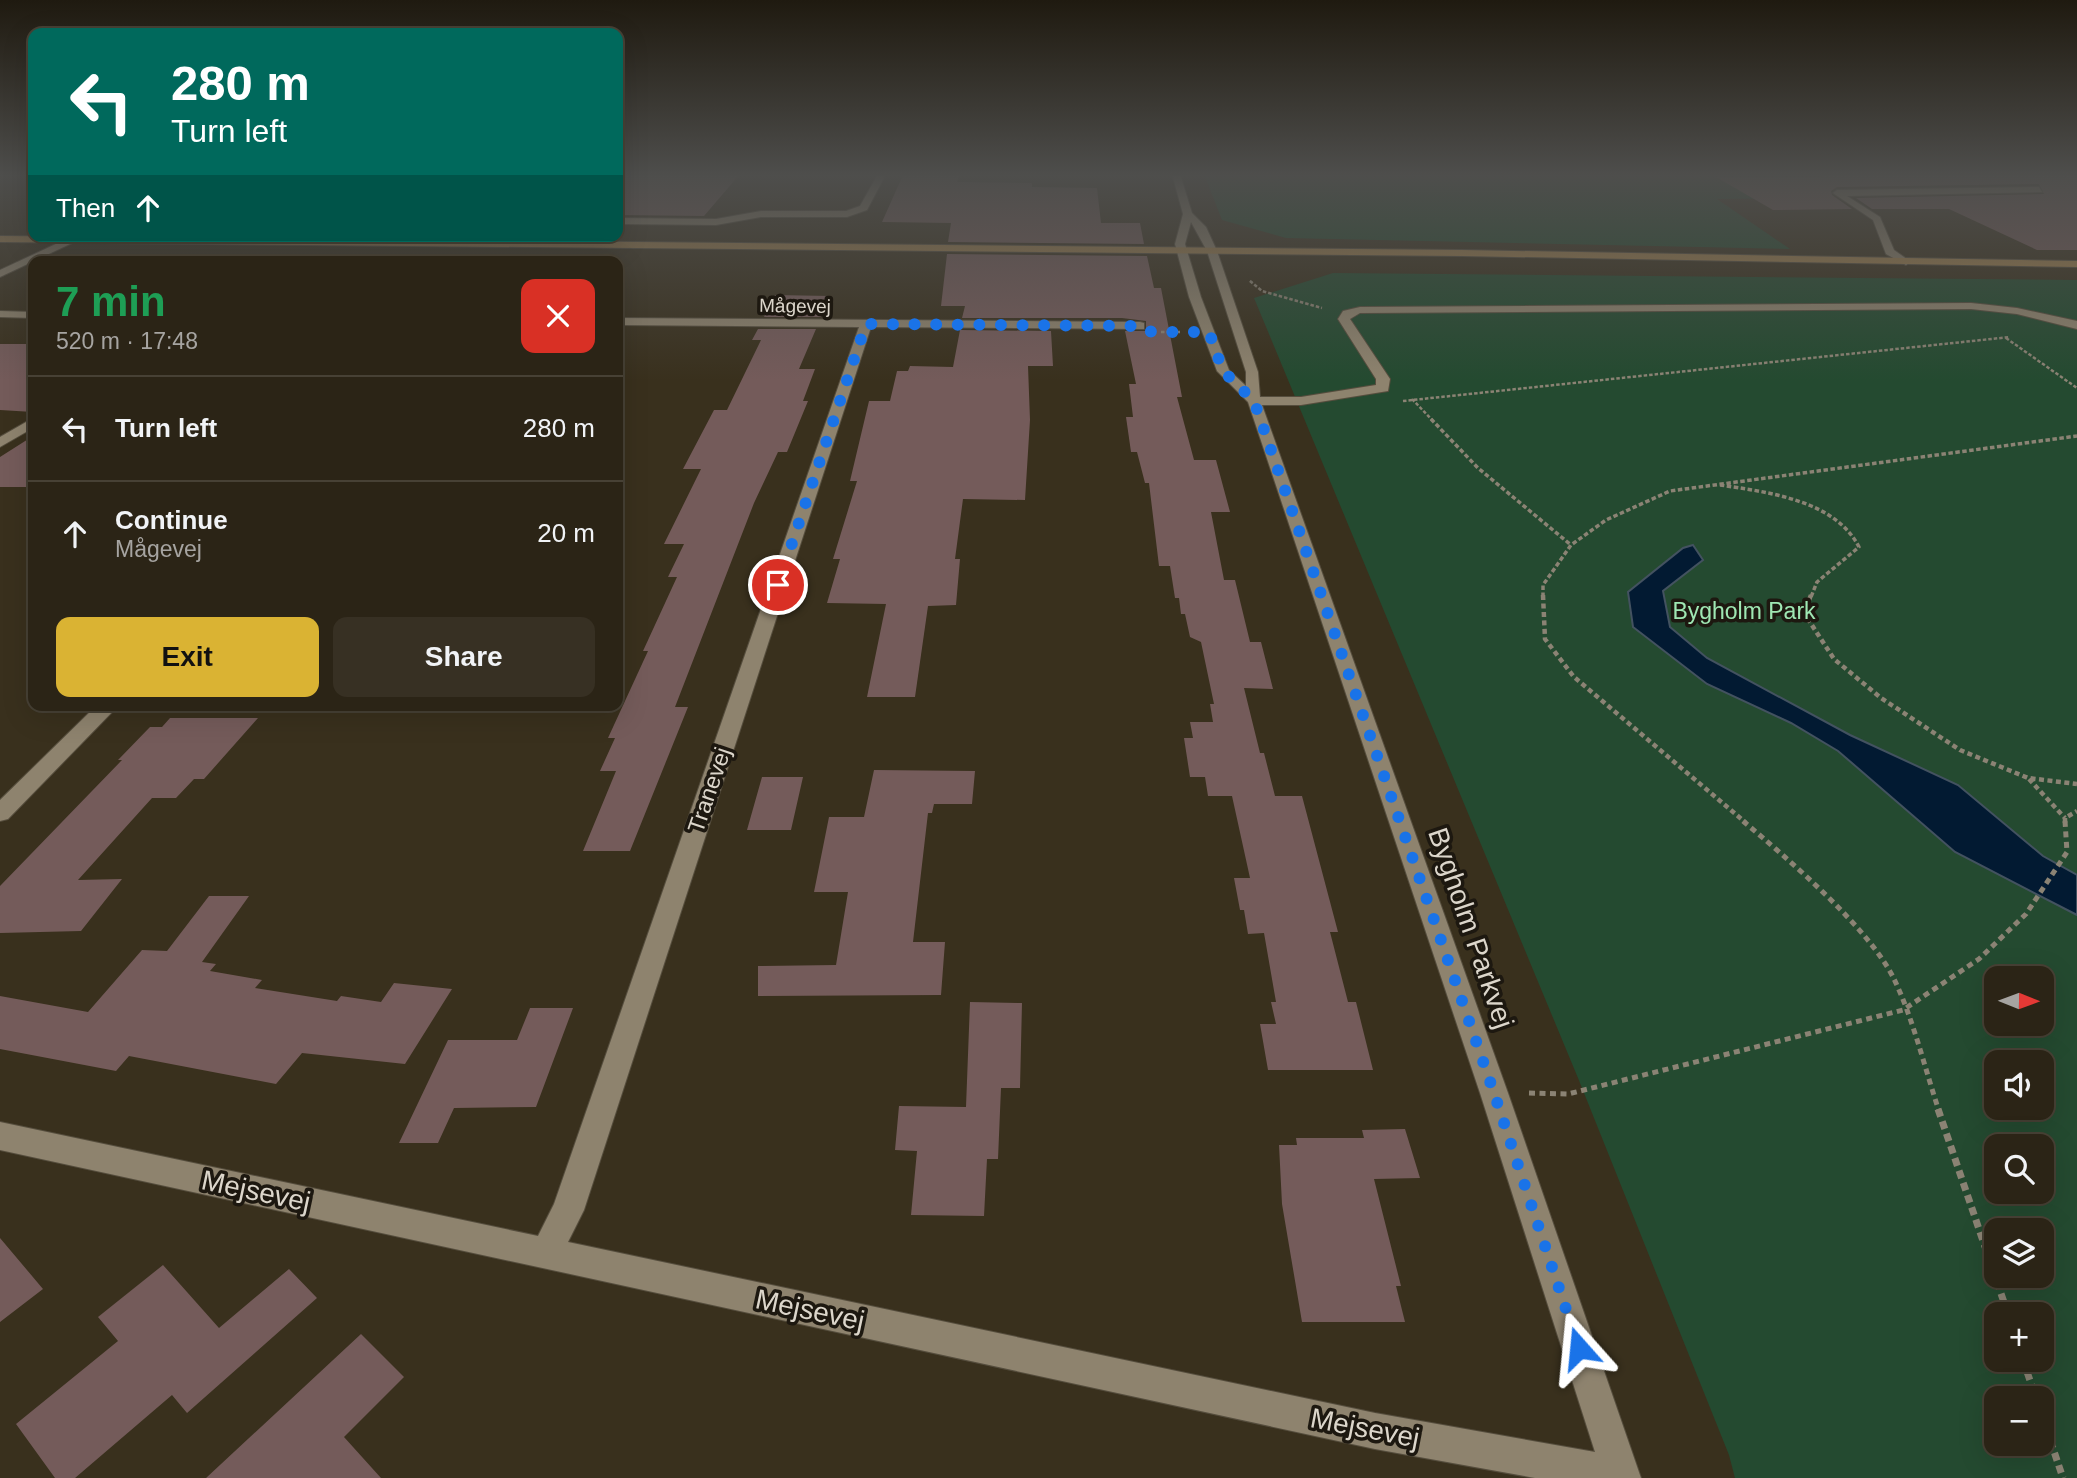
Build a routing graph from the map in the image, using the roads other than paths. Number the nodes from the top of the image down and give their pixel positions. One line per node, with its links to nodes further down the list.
1 (66, 243): 8 (street)
2 (300, 243): 19 (main road)
3 (1191, 243): 19 (street)
4 (1208, 243): 6 (street, Bygholm Parkvej)
5 (1886, 243): 18 (street)
6 (1212, 251): 18 (main road); 19 (street, Bygholm Parkvej); 19 (main road)
7 (23, 253): 8 (main road)
8 (45, 253): 9 (main road); 14 (street)
9 (79, 253)
10 (241, 254): 11 (main road)
11 (255, 254)
12 (269, 254): 13 (main road)
13 (310, 254)
14 (39, 256)
15 (28, 261): 23 (street)
16 (964, 261): 17 (main road)
17 (977, 261)
18 (1906, 262): 20 (main road)
19 (1200, 263): 30 (street, Bygholm Parkvej); 30 (street, Bygholm Parkvej)
20 (2077, 264)
21 (1489, 266): 22 (main road)
22 (2077, 272)
23 (0, 274)
24 (0, 314): 25 (street)
25 (28, 315)
26 (623, 321): 27 (street, Mågevej)
27 (866, 324): 29 (street, Mågevej); 36 (street, Tranevej)
28 (2077, 325): 30 (street)
29 (1140, 326)
30 (1254, 401): 37 (street, Bygholm Parkvej)
31 (28, 425): 32 (street)
32 (0, 443)
33 (103, 711): 34 (street)
34 (0, 813)
35 (0, 1136): 36 (street, Mejsevej)
36 (546, 1253): 37 (street, Mejsevej)
37 (1622, 1477)

